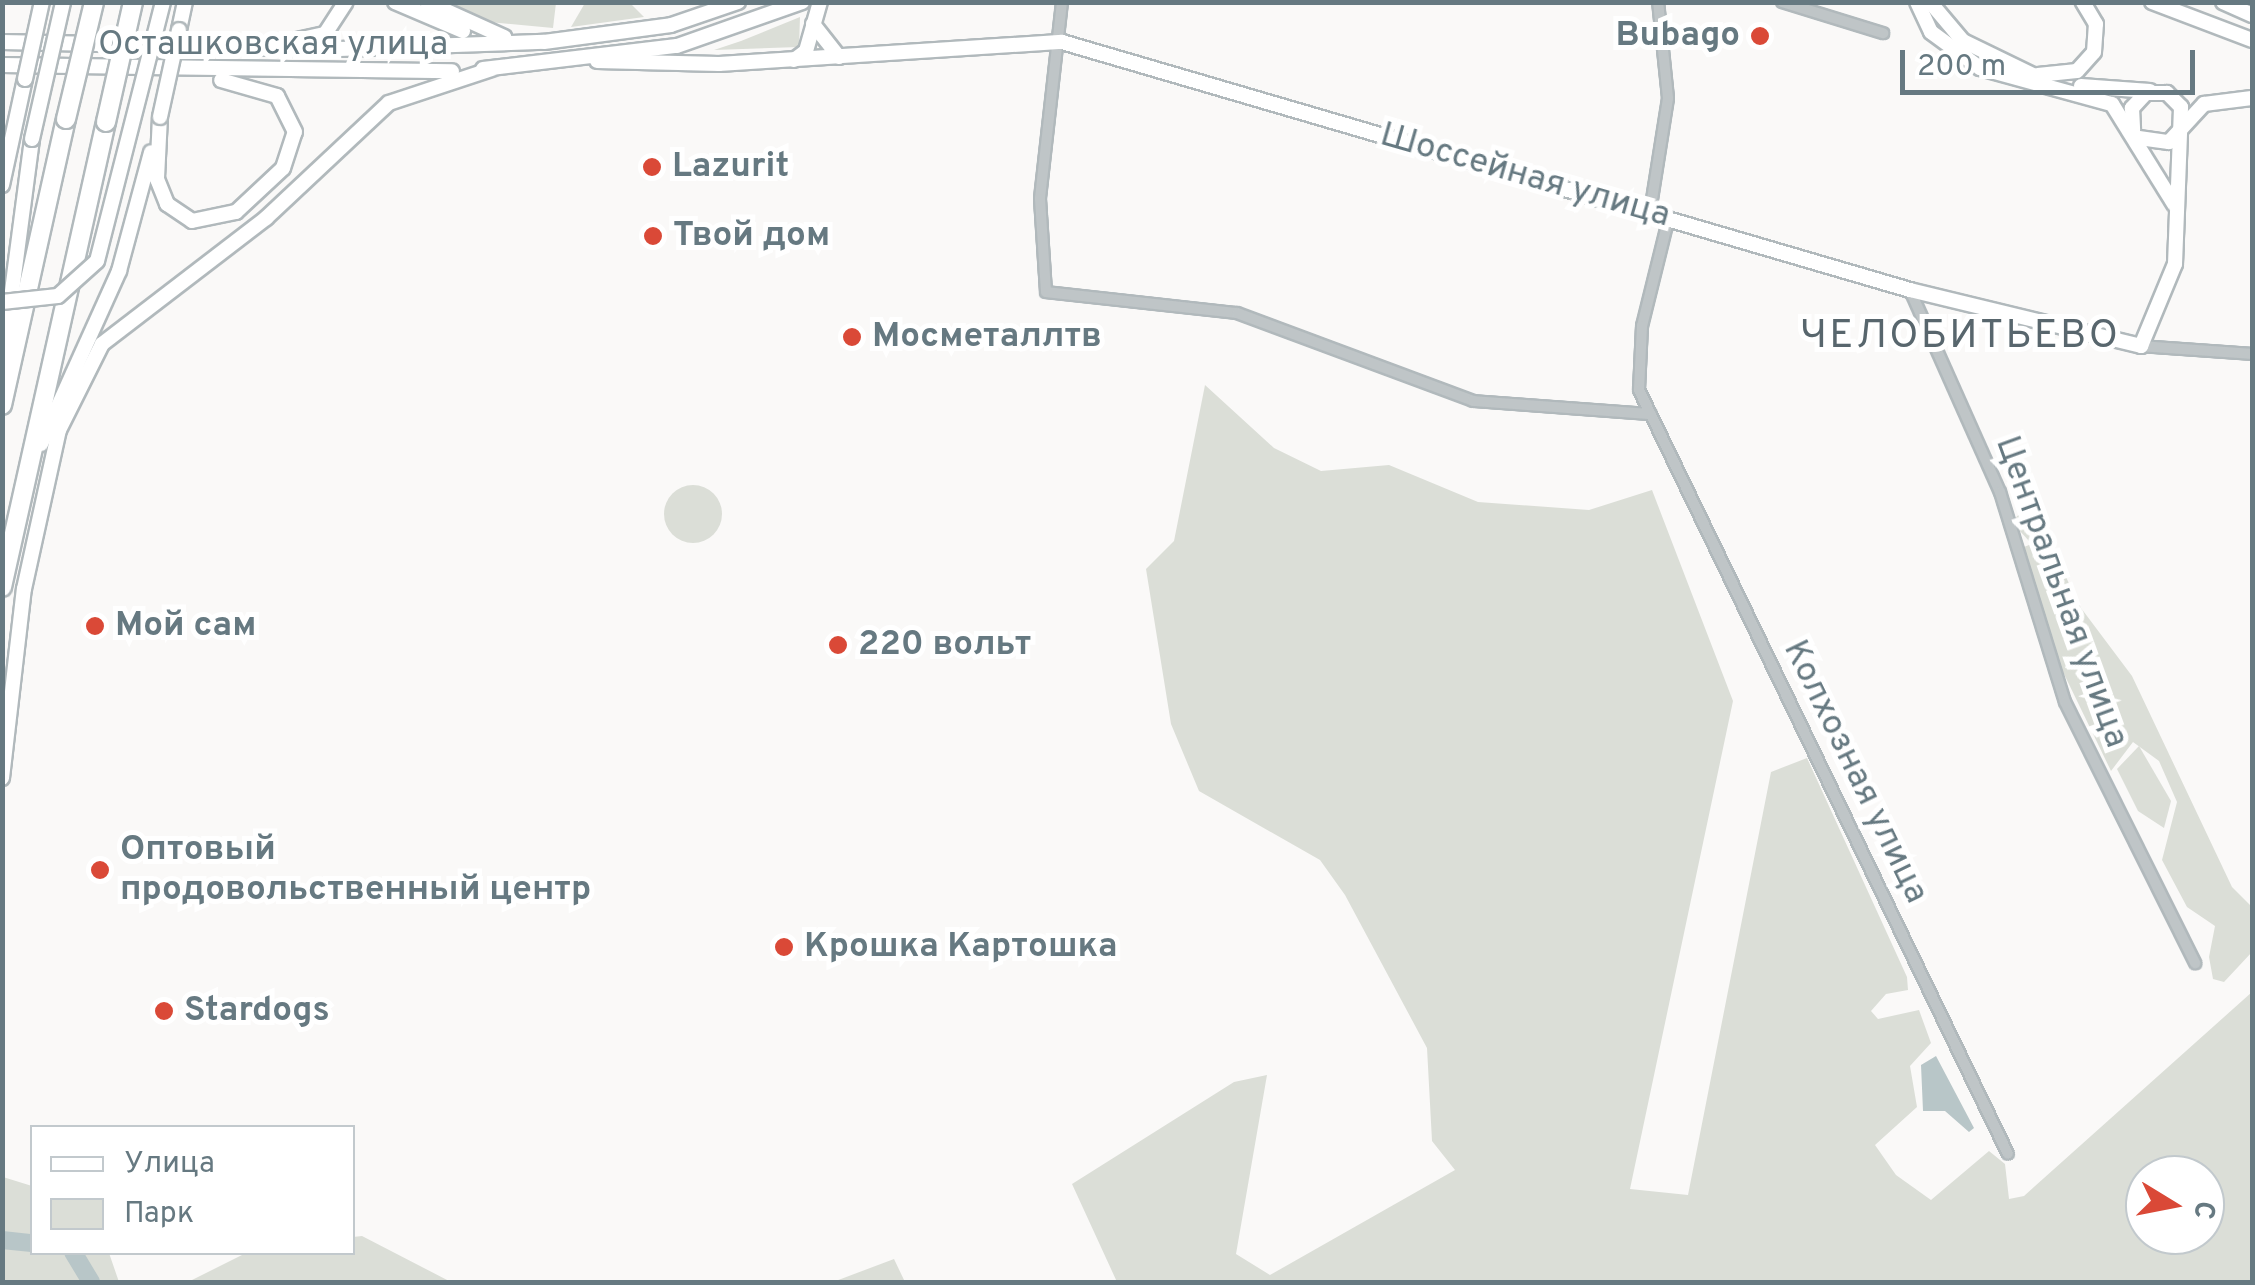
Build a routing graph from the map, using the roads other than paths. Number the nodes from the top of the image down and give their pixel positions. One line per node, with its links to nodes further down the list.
1 (42, 2): 42 (main road, bridge)
2 (63, 2): 54 (main road, bridge)
3 (94, 2): 57 (highway, bridge)
4 (133, 2): 60 (highway, bridge)
5 (163, 2): 50 (main road, bridge)
6 (185, 2): 43 (main road, bridge)
7 (346, 2): 30 (main road)
8 (395, 2): 25 (main road)
9 (427, 2): 25 (main road)
10 (738, 2): 28 (main road)
11 (802, 2): 32 (main road)
12 (820, 2): 23 (main road)
13 (1062, 2): 29 (street)
14 (1658, 2): 46 (street)
15 (1782, 2): 24 (street)
16 (1917, 2): 41 (main road)
17 (1930, 2): 34 (main road)
18 (2083, 2): 34 (main road)
19 (2152, 2): 26 (main road)
20 (2223, 2): 22 (main road)
21 (2231, 2): 22 (main road)
22 (2250, 13)
23 (813, 24): 31 (main road); 33 (main road)
24 (1883, 32)
25 (489, 34): 28 (main road)
26 (2252, 40)
27 (2, 42): 30 (main road, Осташковская улица)
28 (544, 42): 30 (main road, Осташковская улица)
29 (1062, 42): 31 (main road, Шоссейная улица); 46 (main road, Шоссейная улица); 58 (street)
30 (197, 49)
31 (839, 57): 33 (main road, Шоссейная улица)
32 (596, 61): 33 (main road, Шоссейная улица); 36 (main road, Осташковская улица)
33 (793, 61)
34 (1996, 62): 38 (main road)
35 (2, 66): 37 (main road, Осташковская улица)
36 (492, 69): 37 (main road, Осташковская улица); 55 (main road)
37 (186, 73): 43 (main road)
38 (2160, 92): 40 (main road); 41 (main road)
39 (2252, 98): 40 (main road)
40 (2182, 126): 41 (main road); 48 (main road)
41 (2135, 133): 48 (main road)
42 (10, 135): 44 (main road); 45 (main road)
43 (157, 137): 51 (main road)
44 (2, 153)
45 (2, 185)
46 (1650, 212): 47 (main road, Шоссейная улица)
47 (1669, 218): 49 (main road, Шоссейная улица); 56 (street)
48 (2177, 240): 52 (main road)
49 (1910, 290): 52 (main road, Шоссейная улица); 63 (street, Центральная улица)
50 (2, 302)
51 (93, 328): 55 (main road); 60 (main road)
52 (2141, 346): 53 (street, Шоссейная улица)
53 (2252, 354)
54 (2, 368)
55 (77, 383): 62 (main road)
56 (1639, 390): 58 (street); 59 (street, Колхозная улица)
57 (2, 405)
58 (1631, 406): 59 (street)
59 (1652, 415): 64 (street, Колхозная улица)
60 (24, 489): 61 (highway)
61 (2, 587)
62 (2, 778)
63 (2195, 963)
64 (2008, 1154)

